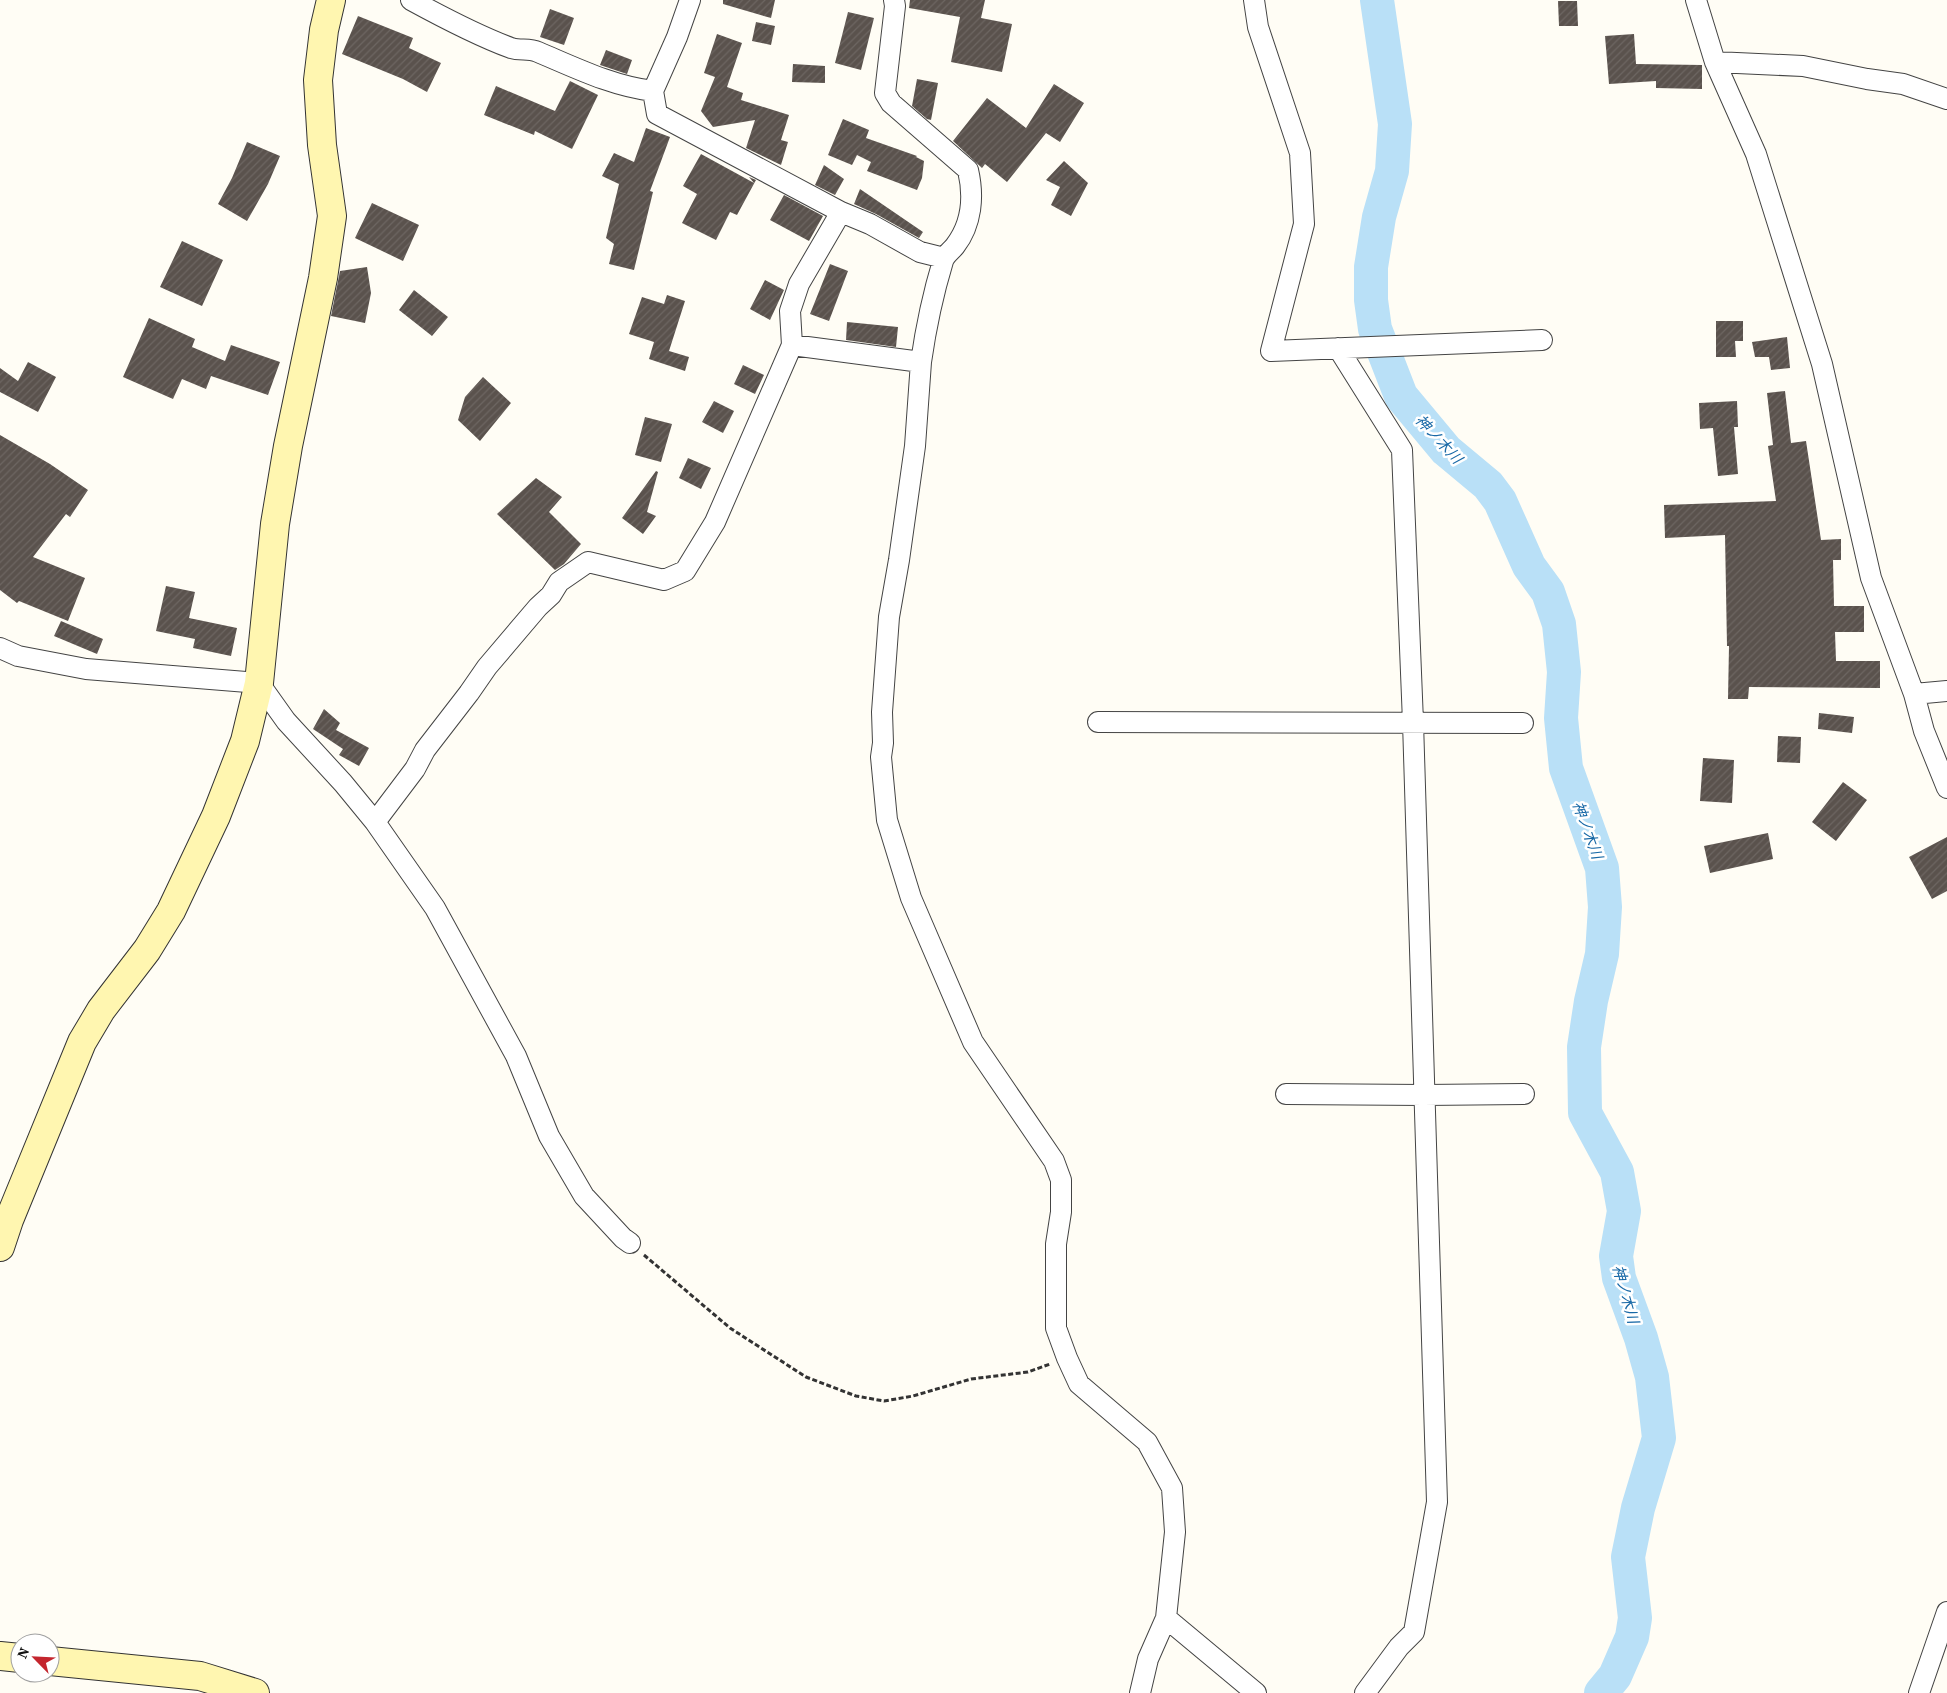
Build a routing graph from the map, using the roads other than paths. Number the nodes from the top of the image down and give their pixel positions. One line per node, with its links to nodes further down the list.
1 (331, 0): 17 (street)
2 (411, 0): 8 (street)
3 (690, 0): 8 (street)
4 (894, 0): 11 (street)
5 (1254, 0): 14 (street)
6 (1696, 0): 7 (street)
7 (1715, 62): 9 (street); 19 (street)
8 (653, 91): 10 (street)
9 (1947, 99)
10 (841, 212): 11 (street); 13 (street)
11 (944, 258): 15 (street)
12 (1542, 340): 14 (street)
13 (792, 345): 15 (street); 24 (street)
14 (1338, 348): 21 (street)
15 (921, 362): 31 (street)
16 (0, 648): 17 (street)
17 (259, 683): 24 (street); 29 (street)
18 (1947, 691): 19 (street)
19 (1914, 694): 23 (street)
20 (1098, 722): 21 (street)
21 (1413, 722): 22 (street); 27 (street)
22 (1523, 723)
23 (1947, 788)
24 (375, 822): 28 (street)
25 (1286, 1094): 27 (street)
26 (1524, 1094): 27 (street)
27 (1424, 1095): 36 (street)
28 (630, 1243)
29 (0, 1248)
30 (1947, 1612): 37 (street)
31 (1166, 1618): 34 (street); 35 (street)
32 (60, 1662): 33 (street)
33 (254, 1693)
34 (1140, 1693)
35 (1256, 1693)
36 (1365, 1693)
37 (1918, 1693)

